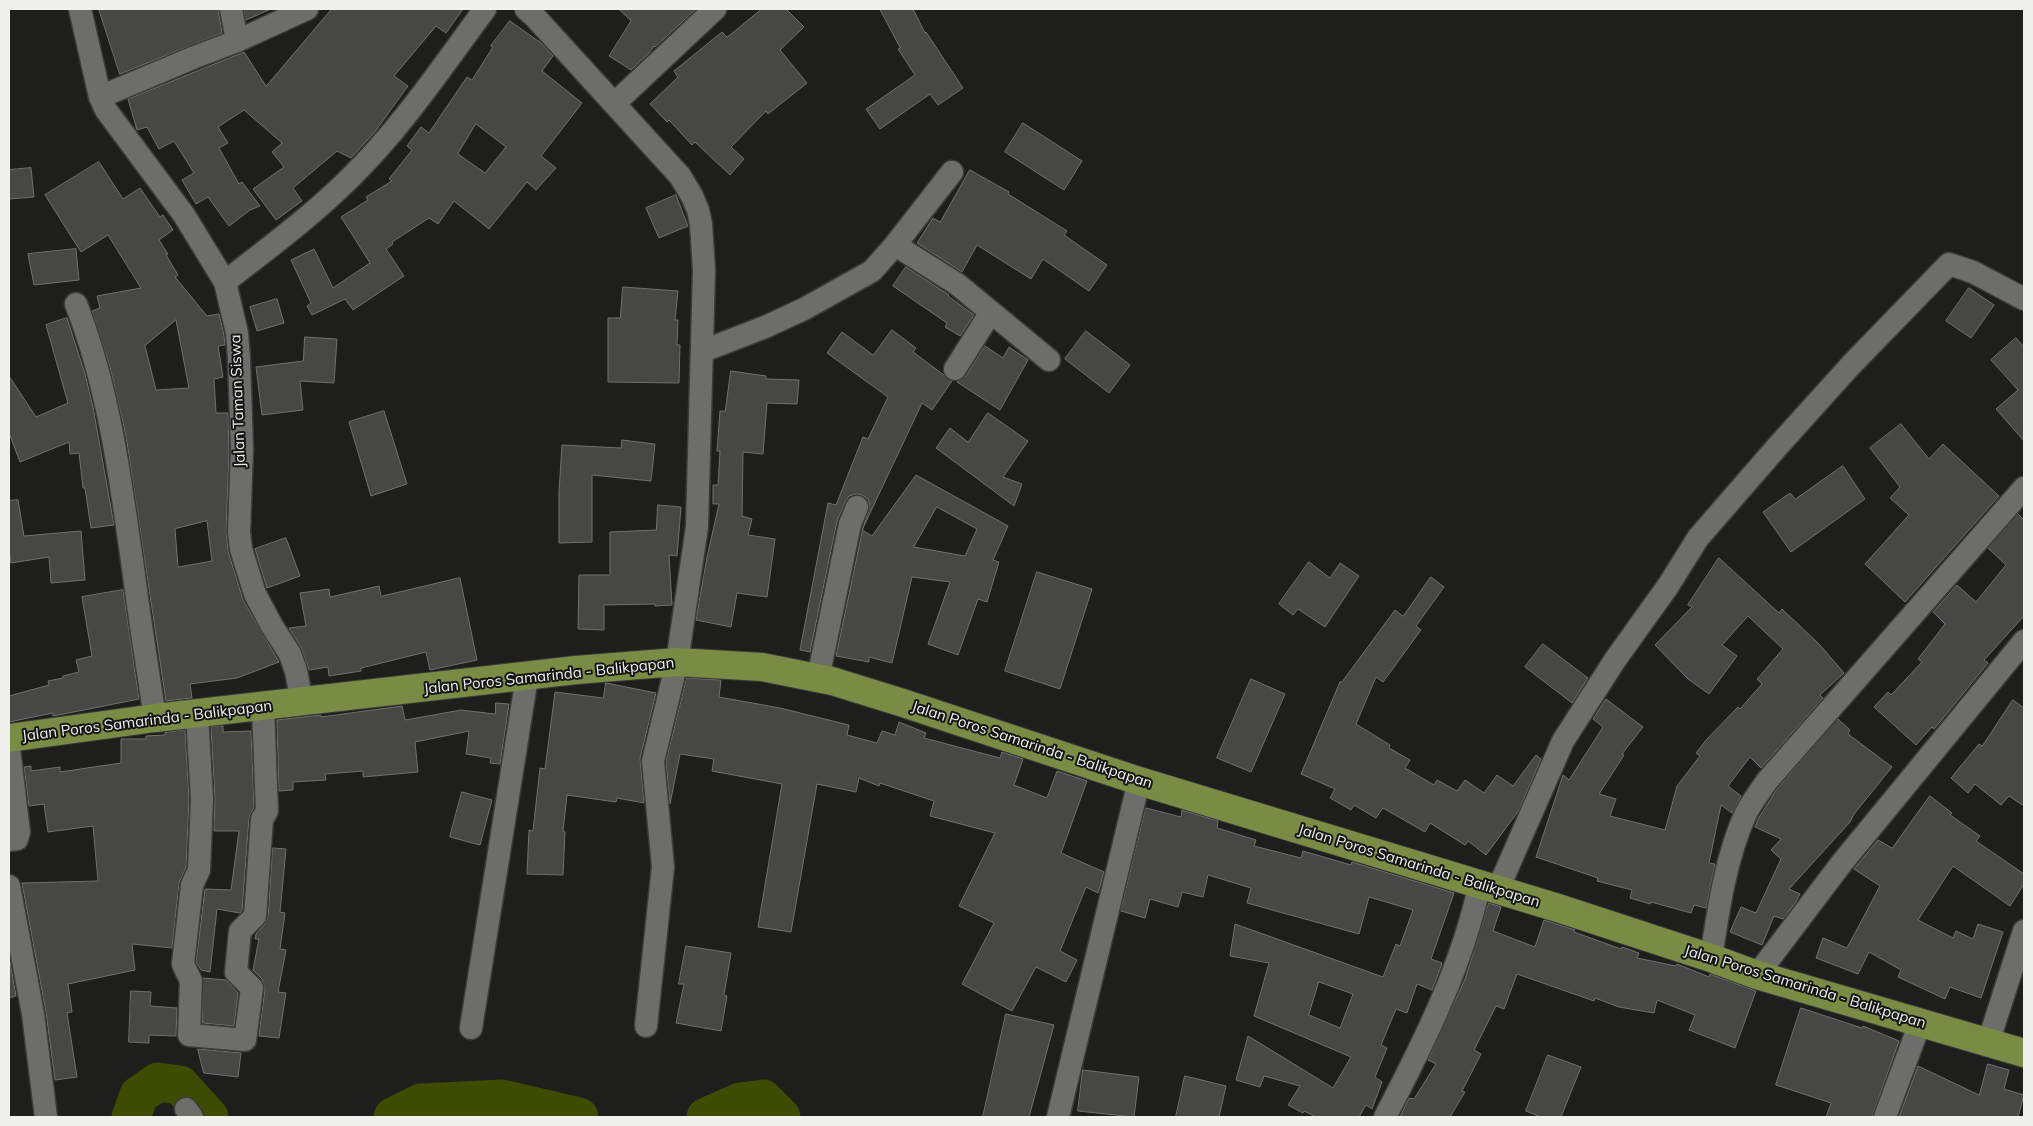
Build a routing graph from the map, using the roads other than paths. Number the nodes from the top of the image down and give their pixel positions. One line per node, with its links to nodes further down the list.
1 (80, 9): 8 (street, Jalan Taman Siswa)
2 (231, 9): 7 (street)
3 (307, 9): 7 (street)
4 (484, 9): 12 (street)
5 (526, 9): 9 (street)
6 (715, 9): 9 (street)
7 (238, 41): 8 (street)
8 (100, 97): 12 (street, Jalan Taman Siswa)
9 (614, 104): 16 (street)
10 (952, 172): 11 (street)
11 (895, 245): 15 (street); 16 (street)
12 (225, 282): 25 (street, Jalan Taman Siswa)
13 (2024, 299): 34 (street)
14 (76, 304): 28 (street)
15 (991, 312): 17 (street); 18 (street)
16 (703, 351): 22 (street)
17 (1049, 360)
18 (955, 368)
19 (2024, 488): 36 (street)
20 (857, 507): 24 (street)
21 (2024, 641): 37 (street)
22 (677, 662): 23 (highway, Jalan Poros Samarinda - Balikpapan); 24 (highway, Jalan Poros Samarinda - Balikpapan); 39 (street)
23 (526, 677): 25 (highway, Jalan Poros Samarinda - Balikpapan); 40 (street)
24 (818, 678): 31 (highway, Jalan Poros Samarinda - Balikpapan)
25 (302, 702): 26 (highway, Jalan Poros Samarinda - Balikpapan)
26 (263, 707): 27 (highway, Jalan Poros Samarinda - Balikpapan); 27 (street)
27 (197, 714): 28 (highway, Jalan Poros Samarinda - Balikpapan)
28 (155, 718): 29 (highway, Jalan Poros Samarinda - Balikpapan)
29 (9, 738)
30 (9, 749): 32 (street)
31 (1139, 781): 34 (highway, Jalan Poros Samarinda - Balikpapan); 44 (street)
32 (9, 840)
33 (9, 886): 43 (street)
34 (1489, 886): 36 (highway, Jalan Poros Samarinda - Balikpapan); 45 (street)
35 (2024, 931): 41 (street)
36 (1711, 958): 37 (highway, Jalan Poros Samarinda - Balikpapan)
37 (1757, 975): 38 (highway, Jalan Poros Samarinda - Balikpapan)
38 (1920, 1023): 41 (highway, Jalan Poros Samarinda - Balikpapan); 46 (street)
39 (646, 1026)
40 (471, 1028)
41 (1988, 1043): 42 (highway, Jalan Poros Samarinda - Balikpapan)
42 (2024, 1053)
43 (46, 1117)
44 (1058, 1117)
45 (1384, 1117)
46 (1885, 1117)

